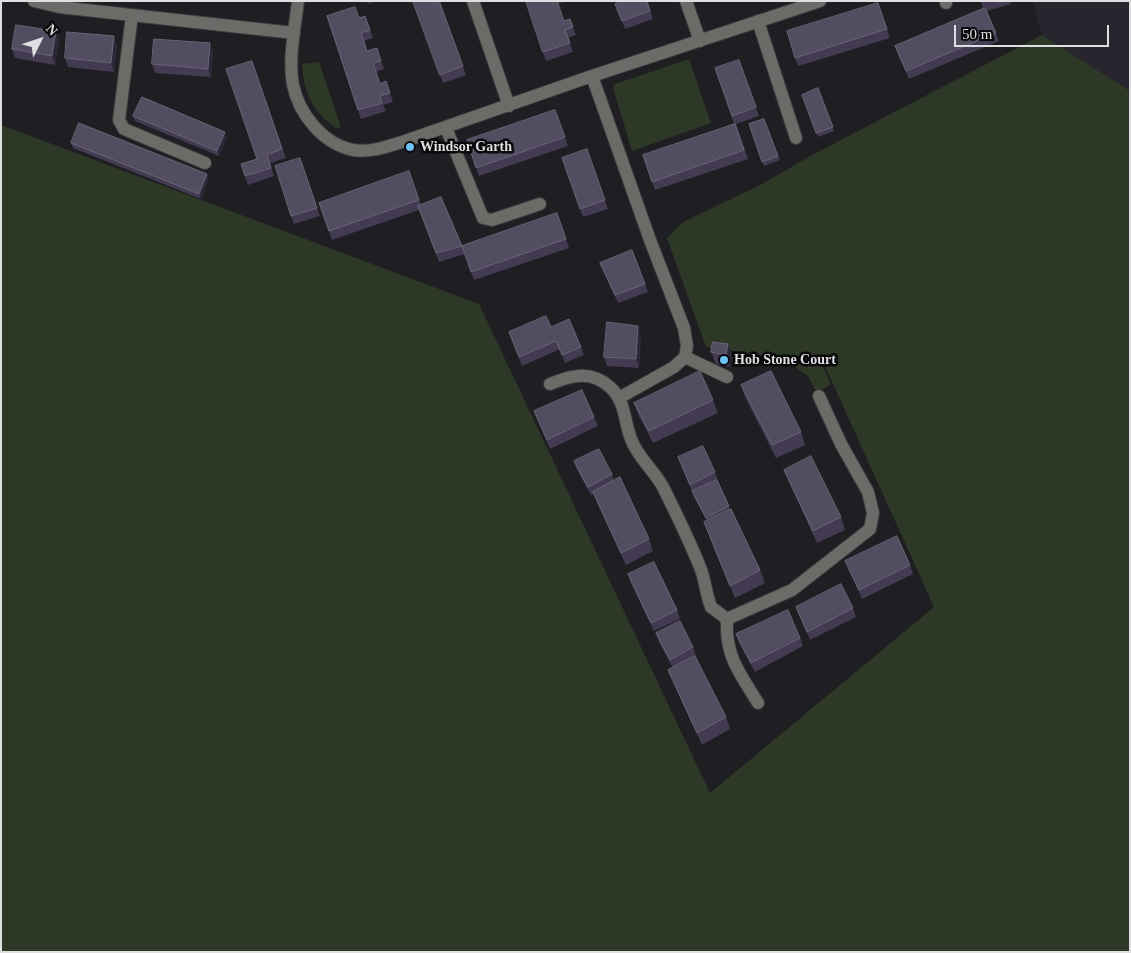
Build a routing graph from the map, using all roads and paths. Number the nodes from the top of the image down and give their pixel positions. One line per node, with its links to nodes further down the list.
1 (34, 1): 6 (street)
2 (298, 1): 8 (street)
3 (473, 1): 11 (street)
4 (686, 1): 9 (street)
5 (820, 1): 7 (street)
6 (132, 15): 8 (street); 14 (street)
7 (758, 21): 9 (street); 13 (street)
8 (294, 33): 12 (street)
9 (700, 41): 10 (street)
10 (592, 76): 11 (street); 16 (street)
11 (509, 106): 12 (street)
12 (446, 128): 15 (street)
13 (796, 138)
14 (205, 163)
15 (540, 204)
16 (685, 358): 17 (street); 20 (street)
17 (727, 377)
18 (550, 384): 20 (street)
19 (819, 396): 21 (street)
20 (620, 398): 21 (street)
21 (727, 618): 22 (street)
22 (758, 703)

